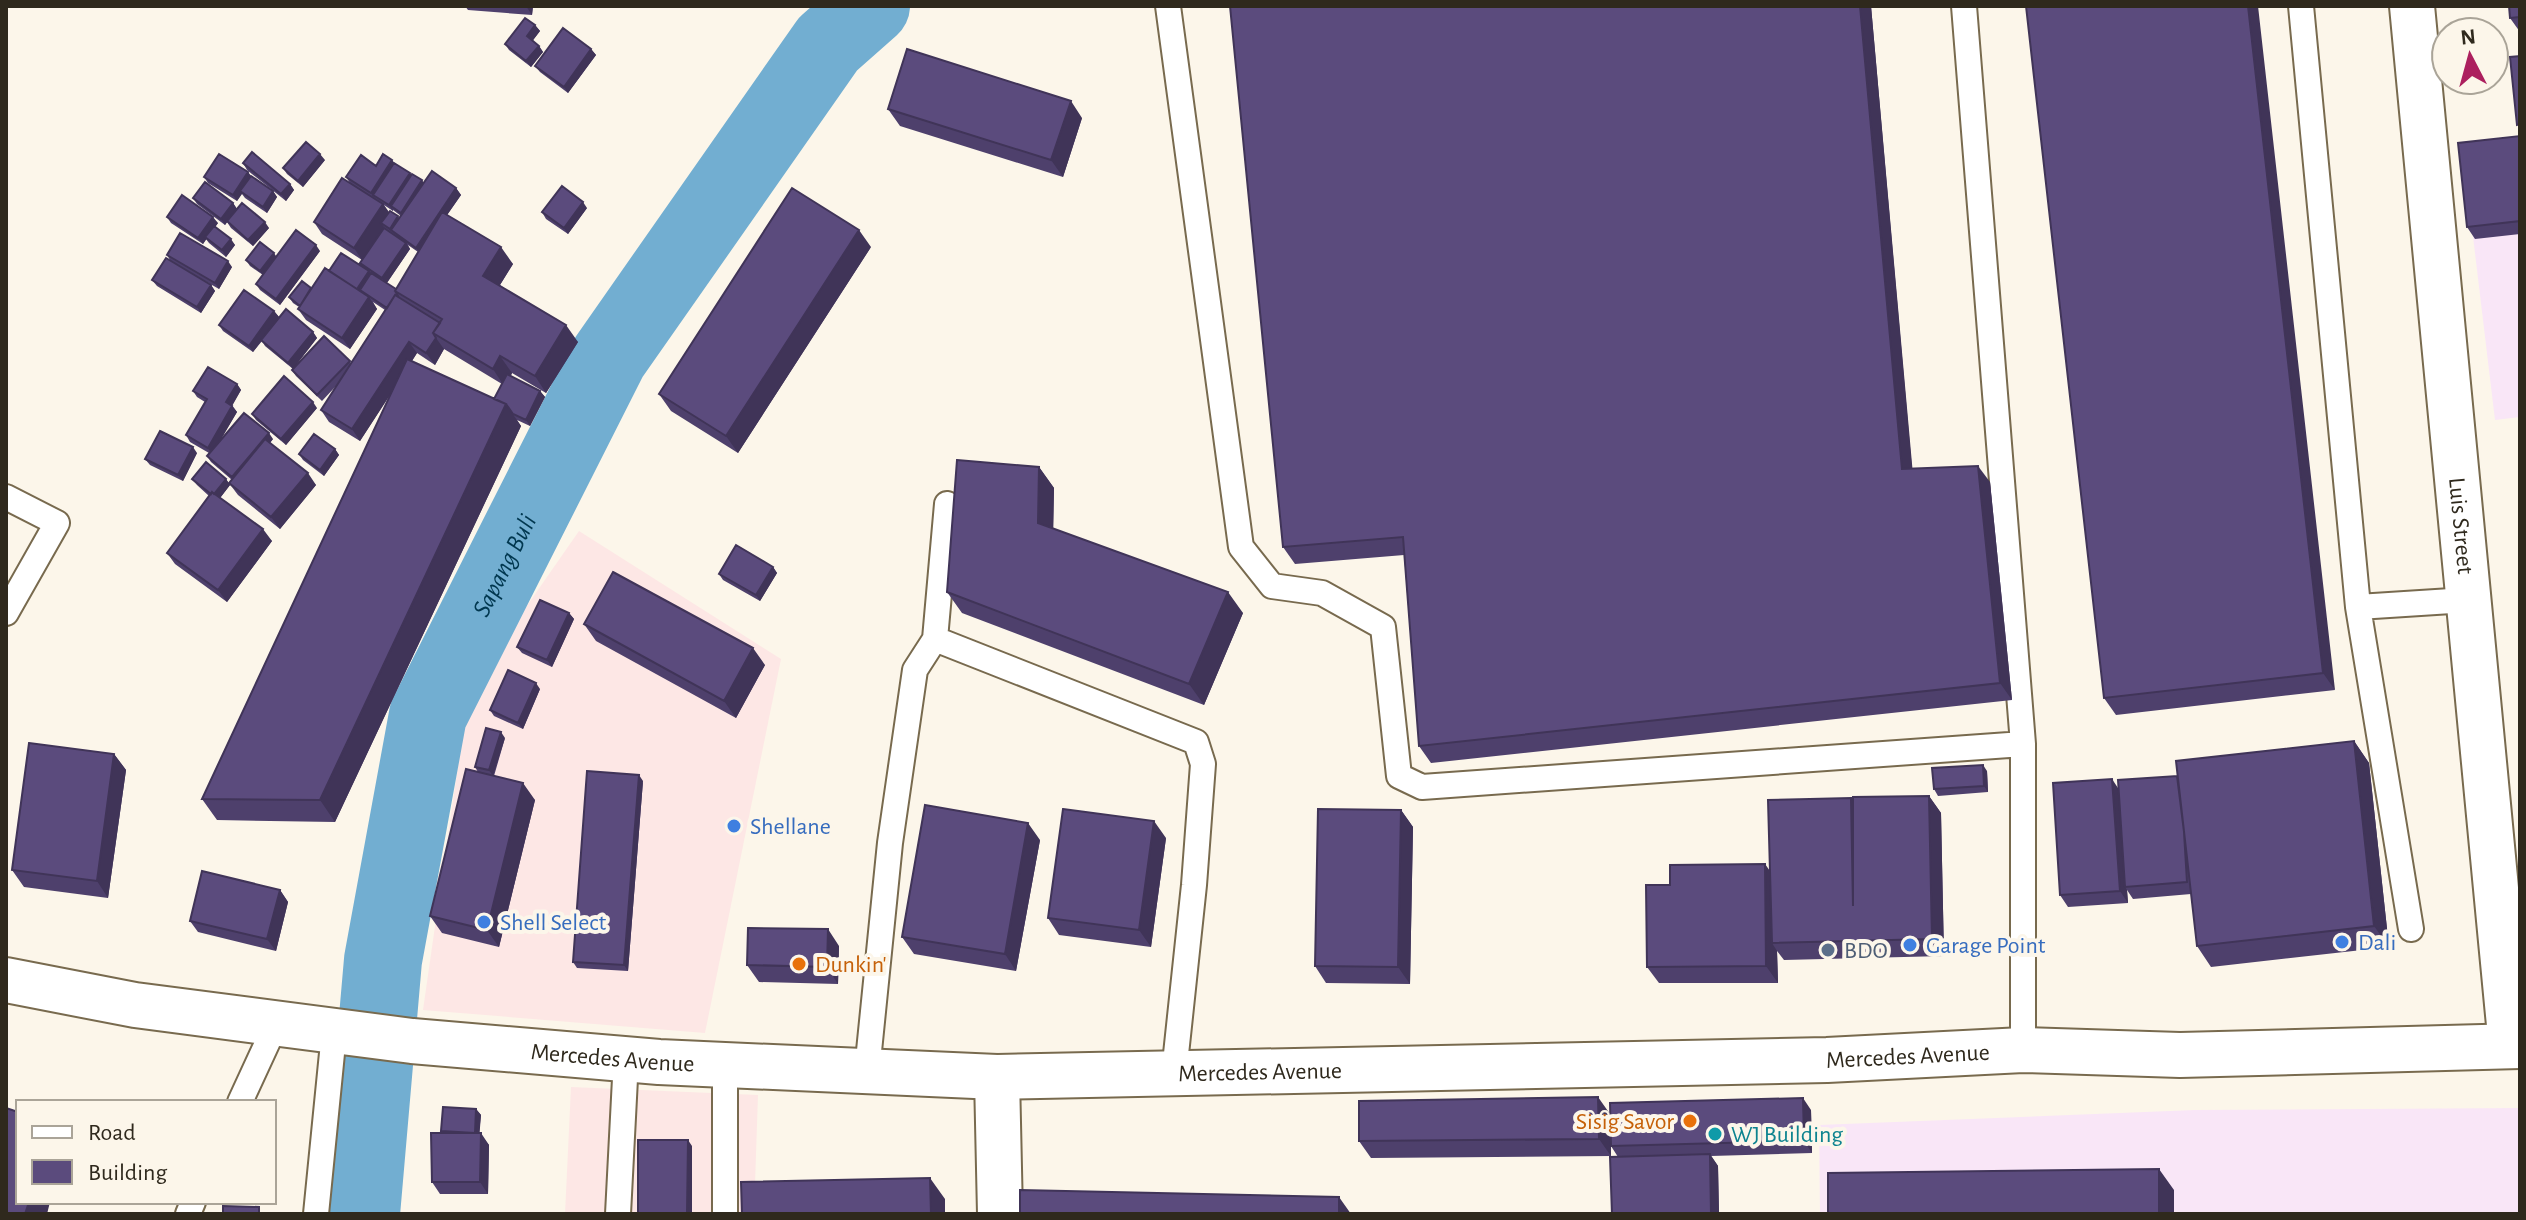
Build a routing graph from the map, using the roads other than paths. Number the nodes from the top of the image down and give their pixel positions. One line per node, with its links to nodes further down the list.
1 (1168, 6): 11 (lane)
2 (1964, 6): 11 (lane)
3 (2301, 6): 8 (lane)
4 (2412, 6): 7 (main road, Luis Street)
5 (6, 497): 9 (lane)
6 (947, 504): 10 (lane)
7 (2467, 600): 8 (lane); 12 (main road, Luis Street)
8 (2358, 607): 13 (lane)
9 (6, 613)
10 (935, 639): 21 (lane); 22 (lane)
11 (2023, 744): 18 (lane)
12 (2505, 828): 17 (main road, Luis Street)
13 (2411, 929)
14 (6, 980): 15 (main road, Mercedes Avenue)
15 (276, 1024): 16 (main road, Mercedes Avenue); 24 (lane)
16 (336, 1033): 19 (main road, Mercedes Avenue); 25 (lane)
17 (2515, 1046): 18 (main road, Mercedes Avenue)
18 (2023, 1050): 22 (main road, Mercedes Avenue)
19 (626, 1059): 20 (main road, Mercedes Avenue); 26 (lane)
20 (725, 1065): 21 (main road, Mercedes Avenue); 27 (lane)
21 (867, 1071): 23 (main road, Mercedes Avenue)
22 (1174, 1073): 23 (main road, Mercedes Avenue)
23 (997, 1077): 28 (main road)
24 (241, 1100)
25 (316, 1214)
26 (618, 1214)
27 (725, 1214)
28 (1000, 1214)

